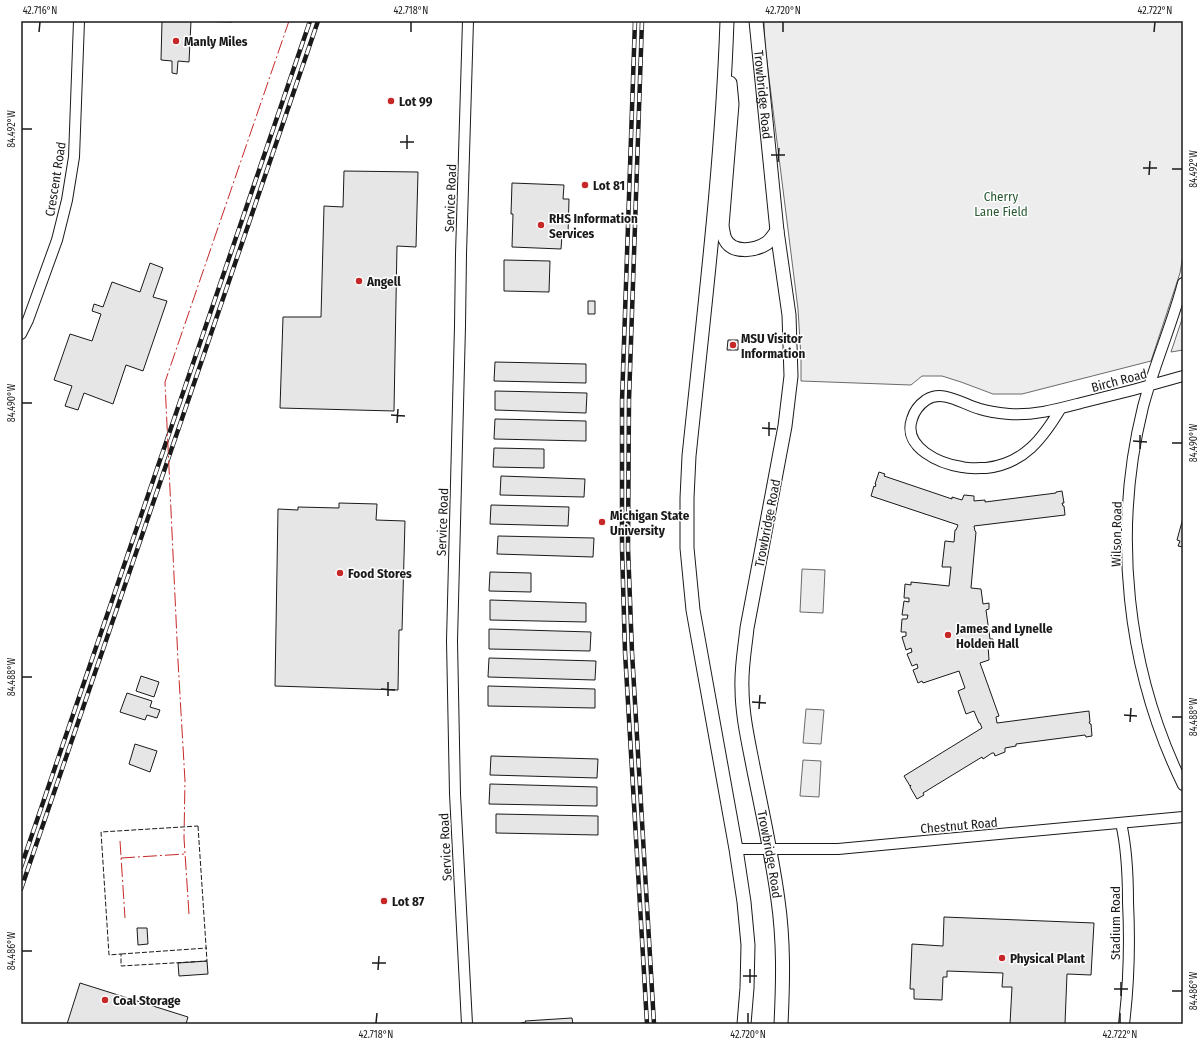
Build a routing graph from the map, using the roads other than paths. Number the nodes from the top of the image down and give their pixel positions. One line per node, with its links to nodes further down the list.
1 (79, 21): 8 (street, Crescent Road)
2 (468, 21): 17 (street, Service Road)
3 (727, 21): 5 (street)
4 (756, 21): 6 (street, Trowbridge Road)
5 (726, 63): 6 (street); 15 (street)
6 (778, 231): 16 (street, Trowbridge Road)
7 (1183, 283): 10 (street, Wilson Road)
8 (21, 334)
9 (1183, 376): 10 (street, Birch Road)
10 (1150, 385): 11 (street, Birch Road); 12 (street, Wilson Road)
11 (1061, 408): 11 (street, Birch Road)
12 (1183, 785)
13 (1183, 817): 14 (street, Chestnut Road)
14 (1121, 823): 16 (street, Chestnut Road); 20 (street, Stadium Road)
15 (736, 849): 16 (street, Chestnut Road); 18 (street)
16 (769, 849): 19 (street, Trowbridge Road)
17 (467, 1024)
18 (744, 1024)
19 (781, 1024)
20 (1124, 1024)

